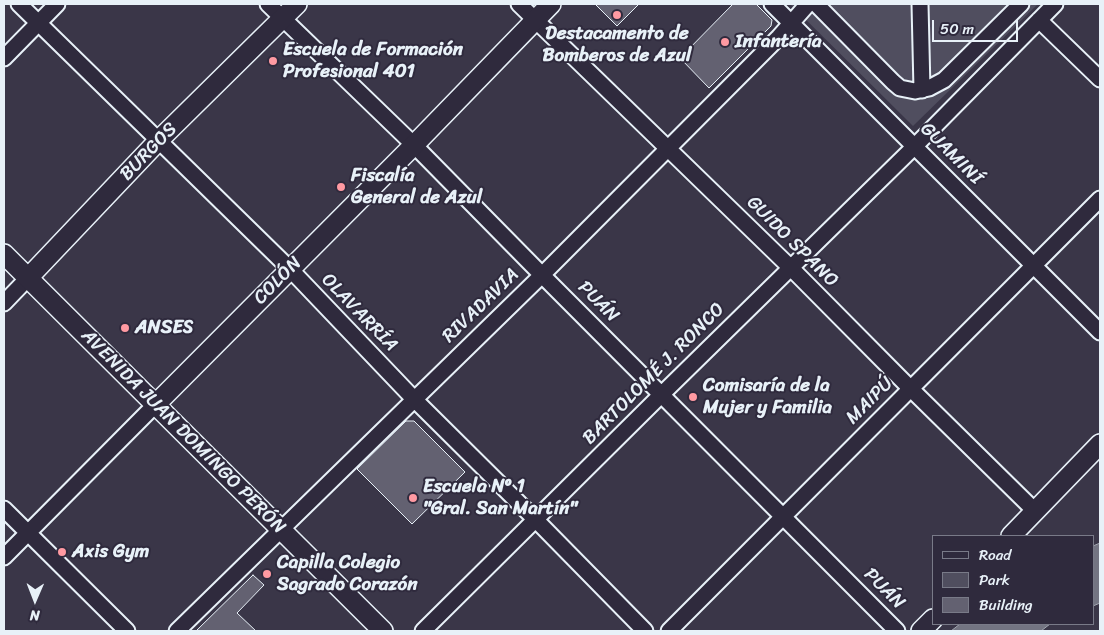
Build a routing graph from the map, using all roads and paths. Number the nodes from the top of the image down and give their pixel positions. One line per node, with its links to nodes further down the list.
1 (19, 4): 17 (street, OLAVARRÍA)
2 (58, 4): 17 (street)
3 (268, 4): 13 (street, PUÁN)
4 (297, 4): 13 (main road, BURGOS)
5 (519, 4): 14 (street, GUIDO SPANO)
6 (551, 4): 14 (main road, COLÓN)
7 (772, 4): 16 (street, GUAMINÍ)
8 (808, 4): 16 (street, RIVADAVIA)
9 (816, 4): 20 (street)
10 (920, 4): 20 (street)
11 (1021, 4): 20 (street)
12 (1054, 4): 15 (street, BARTOLOMÉ J. RONCO)
13 (282, 18): 21 (main road, BURGOS); 22 (street, PUÁN)
14 (535, 19): 22 (main road, COLÓN); 24 (street, GUIDO SPANO)
15 (1039, 20): 19 (street); 23 (street, BARTOLOMÉ J. RONCO)
16 (791, 22): 23 (street, GUAMINÍ); 24 (street, RIVADAVIA)
17 (39, 23): 18 (street); 21 (street, OLAVARRÍA)
18 (4, 58)
19 (1100, 79)
20 (922, 90)
21 (159, 140): 29 (street, OLAVARRÍA); 31 (main road, BURGOS)
22 (414, 145): 29 (main road, COLÓN); 30 (street, PUÁN)
23 (915, 146): 27 (street, GUAMINÍ); 28 (street, BARTOLOMÉ J. RONCO)
24 (668, 148): 28 (street, GUIDO SPANO); 30 (street, RIVADAVIA)
25 (1100, 199): 27 (street, MAIPÚ)
26 (4, 254): 31 (main road, AVENIDA JUAN DOMINGO PERÓN)
27 (1034, 266): 33 (street, GUAMINÍ); 34 (street, MAIPÚ)
28 (791, 268): 34 (street, GUIDO SPANO); 35 (street, BARTOLOMÉ J. RONCO)
29 (290, 270): 36 (street, OLAVARRÍA); 37 (main road, COLÓN)
30 (542, 275): 35 (street, PUÁN); 36 (street, RIVADAVIA)
31 (28, 278): 32 (street, BURGOS); 37 (main road, AVENIDA JUAN DOMINGO PERÓN)
32 (4, 303)
33 (1100, 332)
34 (910, 389): 40 (street, GUIDO SPANO); 41 (street, MAIPÚ)
35 (662, 394): 41 (street, PUÁN); 42 (street, BARTOLOMÉ J. RONCO)
36 (414, 399): 42 (street, OLAVARRÍA); 43 (street, RIVADAVIA)
37 (156, 405): 43 (main road, AVENIDA JUAN DOMINGO PERÓN); 44 (street, COLÓN)
38 (1100, 444): 40 (main road)
39 (4, 509): 44 (street)
40 (1035, 511): 45 (main road)
41 (784, 517): 53 (street, MAIPÚ); 54 (street, PUÁN)
42 (536, 520): 51 (street, BARTOLOMÉ J. RONCO); 52 (street, OLAVARRÍA)
43 (281, 530): 49 (street, RIVADAVIA); 50 (main road, AVENIDA JUAN DOMINGO PERÓN)
44 (28, 532): 46 (street, COLÓN); 48 (street)
45 (1012, 535)
46 (4, 557)
47 (932, 620): 55 (main road)
48 (127, 631)
49 (177, 631)
50 (383, 631)
51 (423, 631)
52 (646, 631)
53 (669, 631)
54 (898, 631)
55 (921, 631)

